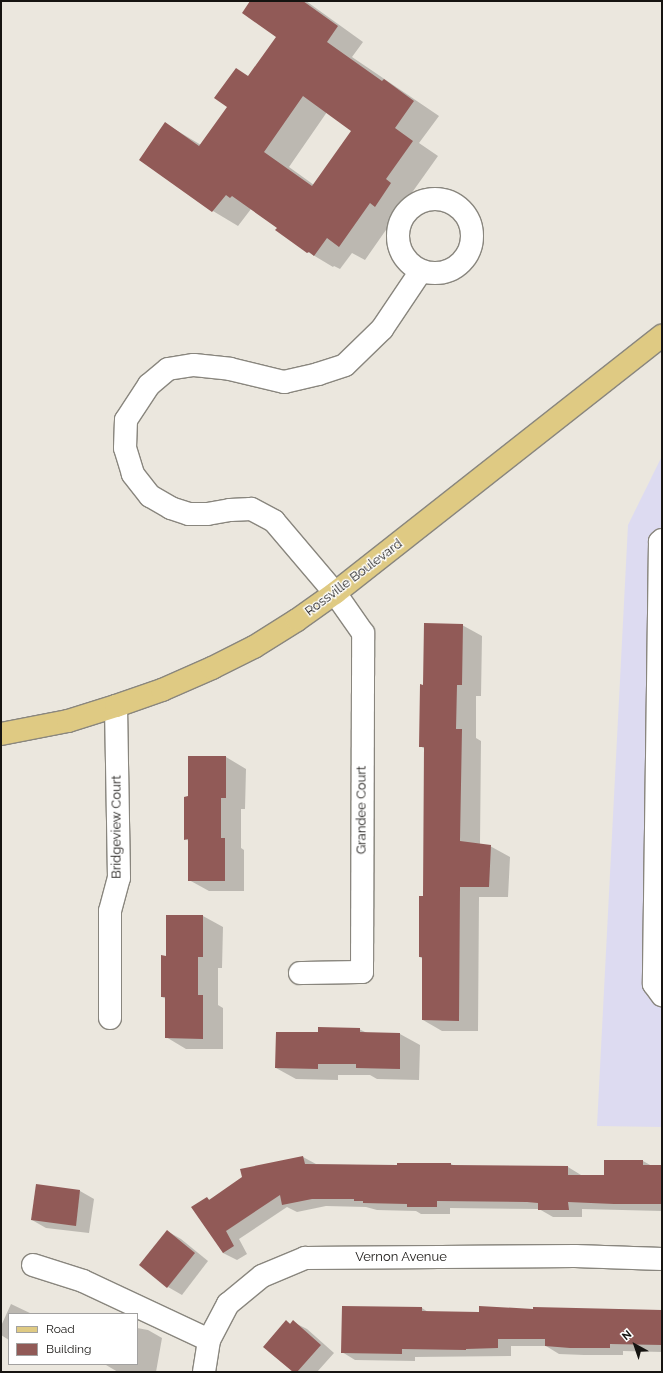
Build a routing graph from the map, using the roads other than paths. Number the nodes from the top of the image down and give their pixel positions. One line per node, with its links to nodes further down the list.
1 (421, 271): 4 (street)
2 (662, 336): 4 (main road, Rossville Boulevard)
3 (662, 540): 8 (street)
4 (335, 593): 5 (main road, Rossville Boulevard); 7 (street, Grandee Court)
5 (116, 706): 6 (main road, Rossville Boulevard); 9 (street, Bridgeview Court)
6 (1, 734)
7 (300, 973)
8 (662, 994)
9 (110, 1018)
10 (662, 1259): 12 (street, Vernon Avenue)
11 (33, 1265): 12 (street)
12 (209, 1340): 13 (street, Vernon Avenue)
13 (204, 1372)

